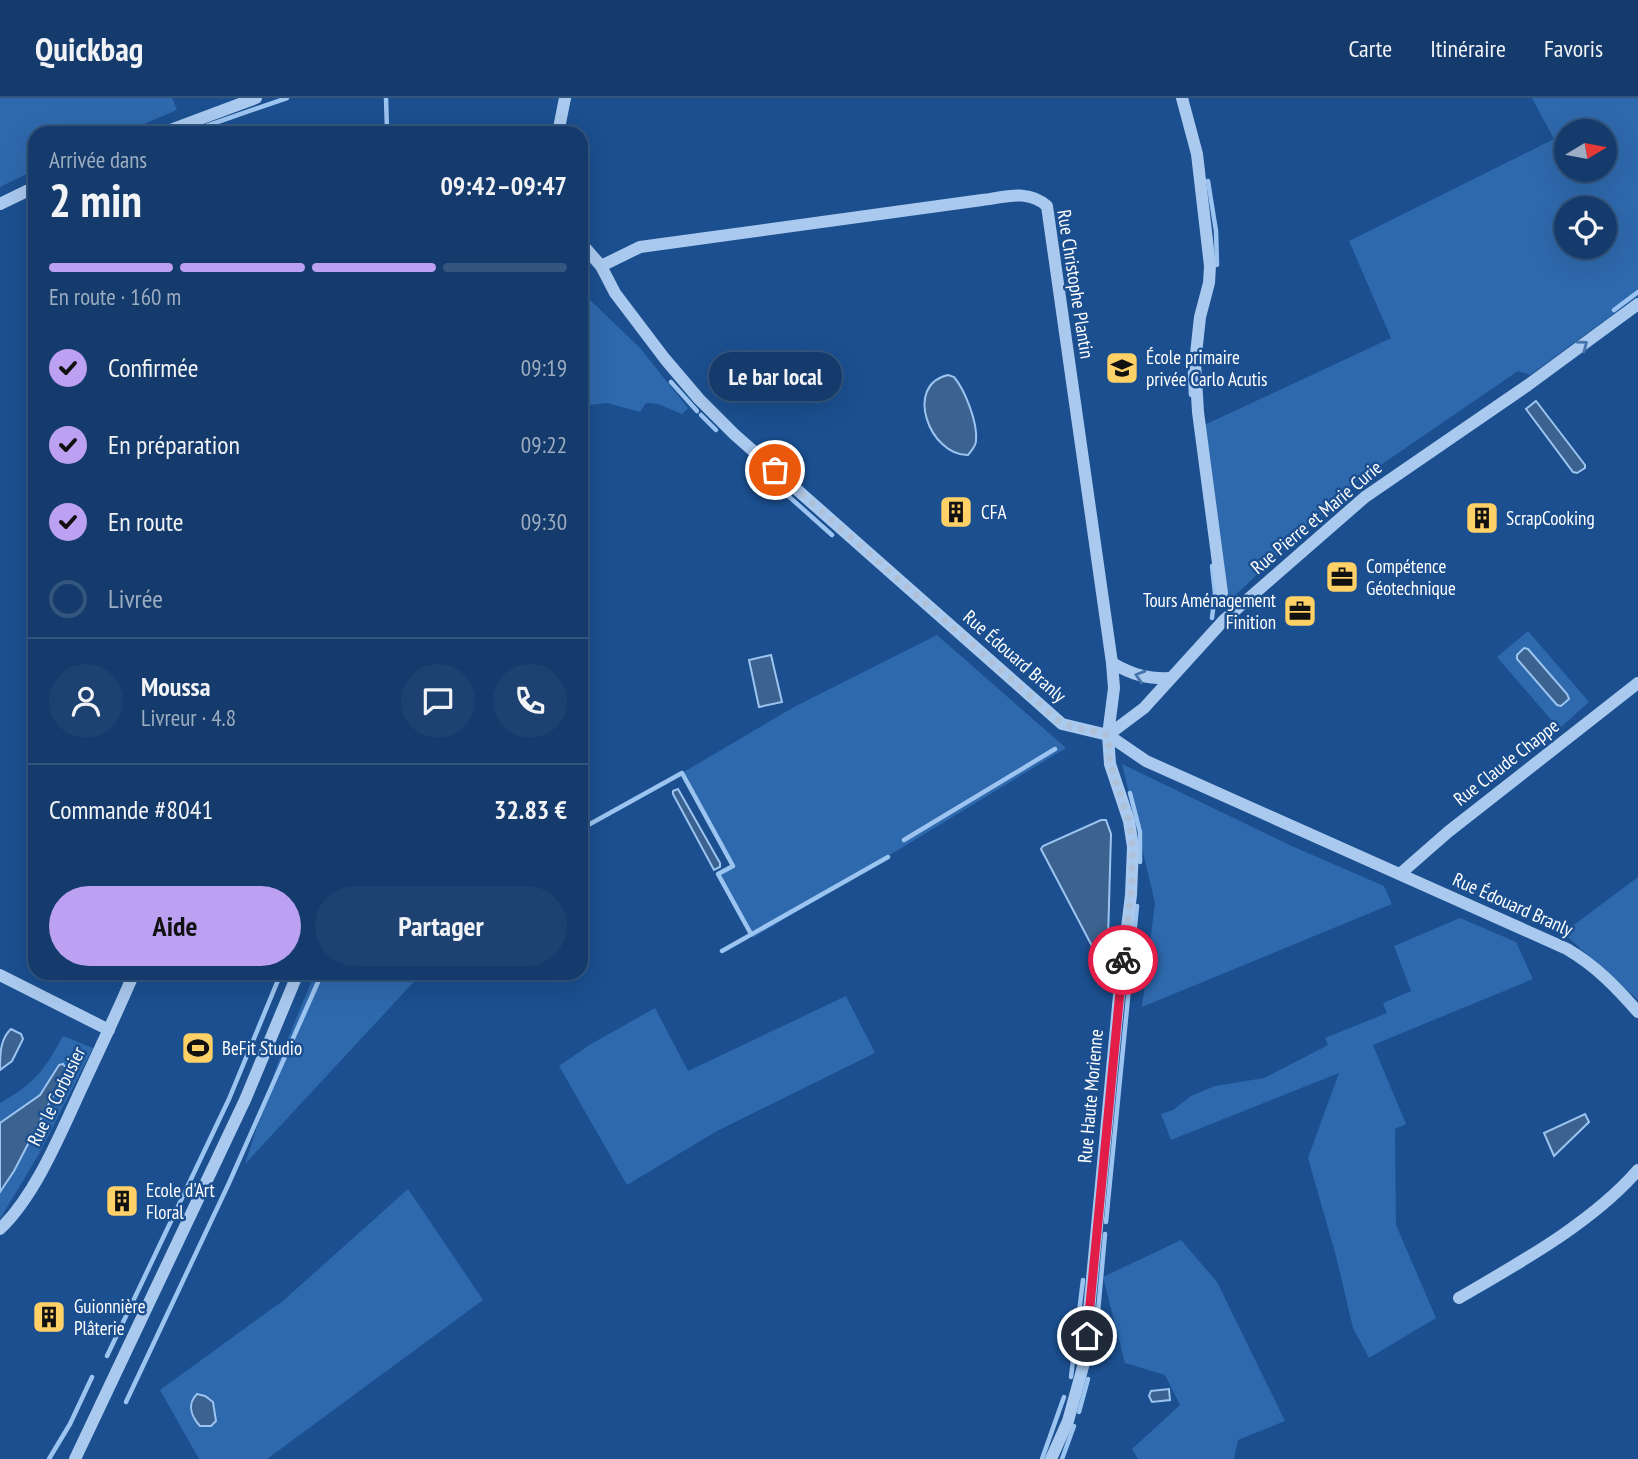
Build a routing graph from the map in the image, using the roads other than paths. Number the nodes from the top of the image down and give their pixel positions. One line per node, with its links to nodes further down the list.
1 (256, 98): 4 (street)
2 (565, 98): 5 (street)
3 (1182, 98): 11 (street)
4 (181, 126)
5 (559, 126)
6 (28, 190): 7 (street)
7 (0, 204)
8 (588, 251): 9 (street, Rue Édouard Branly)
9 (601, 266): 12 (street, Rue Christophe Plantin); 15 (street, Rue Édouard Branly)
10 (1638, 304): 13 (street, Rue Pierre et Marie Curie, one-way to 10)
11 (1222, 593)
12 (1112, 663): 13 (street, one-way to 12); 15 (street, Rue Christophe Plantin)
13 (1171, 678): 15 (street, Rue Pierre et Marie Curie)
14 (1638, 683): 16 (street, Rue Claude Chappe)
15 (1108, 735): 16 (street, Rue Édouard Branly); 27 (street, Rue Haute Morienne)
16 (1400, 874): 20 (street, Rue Édouard Branly)
17 (0, 975): 21 (street)
18 (131, 980): 21 (street, Rue le Corbusier)
19 (295, 980): 25 (street)
20 (1638, 1012)
21 (109, 1030): 23 (street, Rue le Corbusier)
22 (1638, 1170): 24 (street)
23 (0, 1229)
24 (1459, 1298)
25 (78, 1453): 26 (street)
26 (69, 1459)
27 (1051, 1459)

